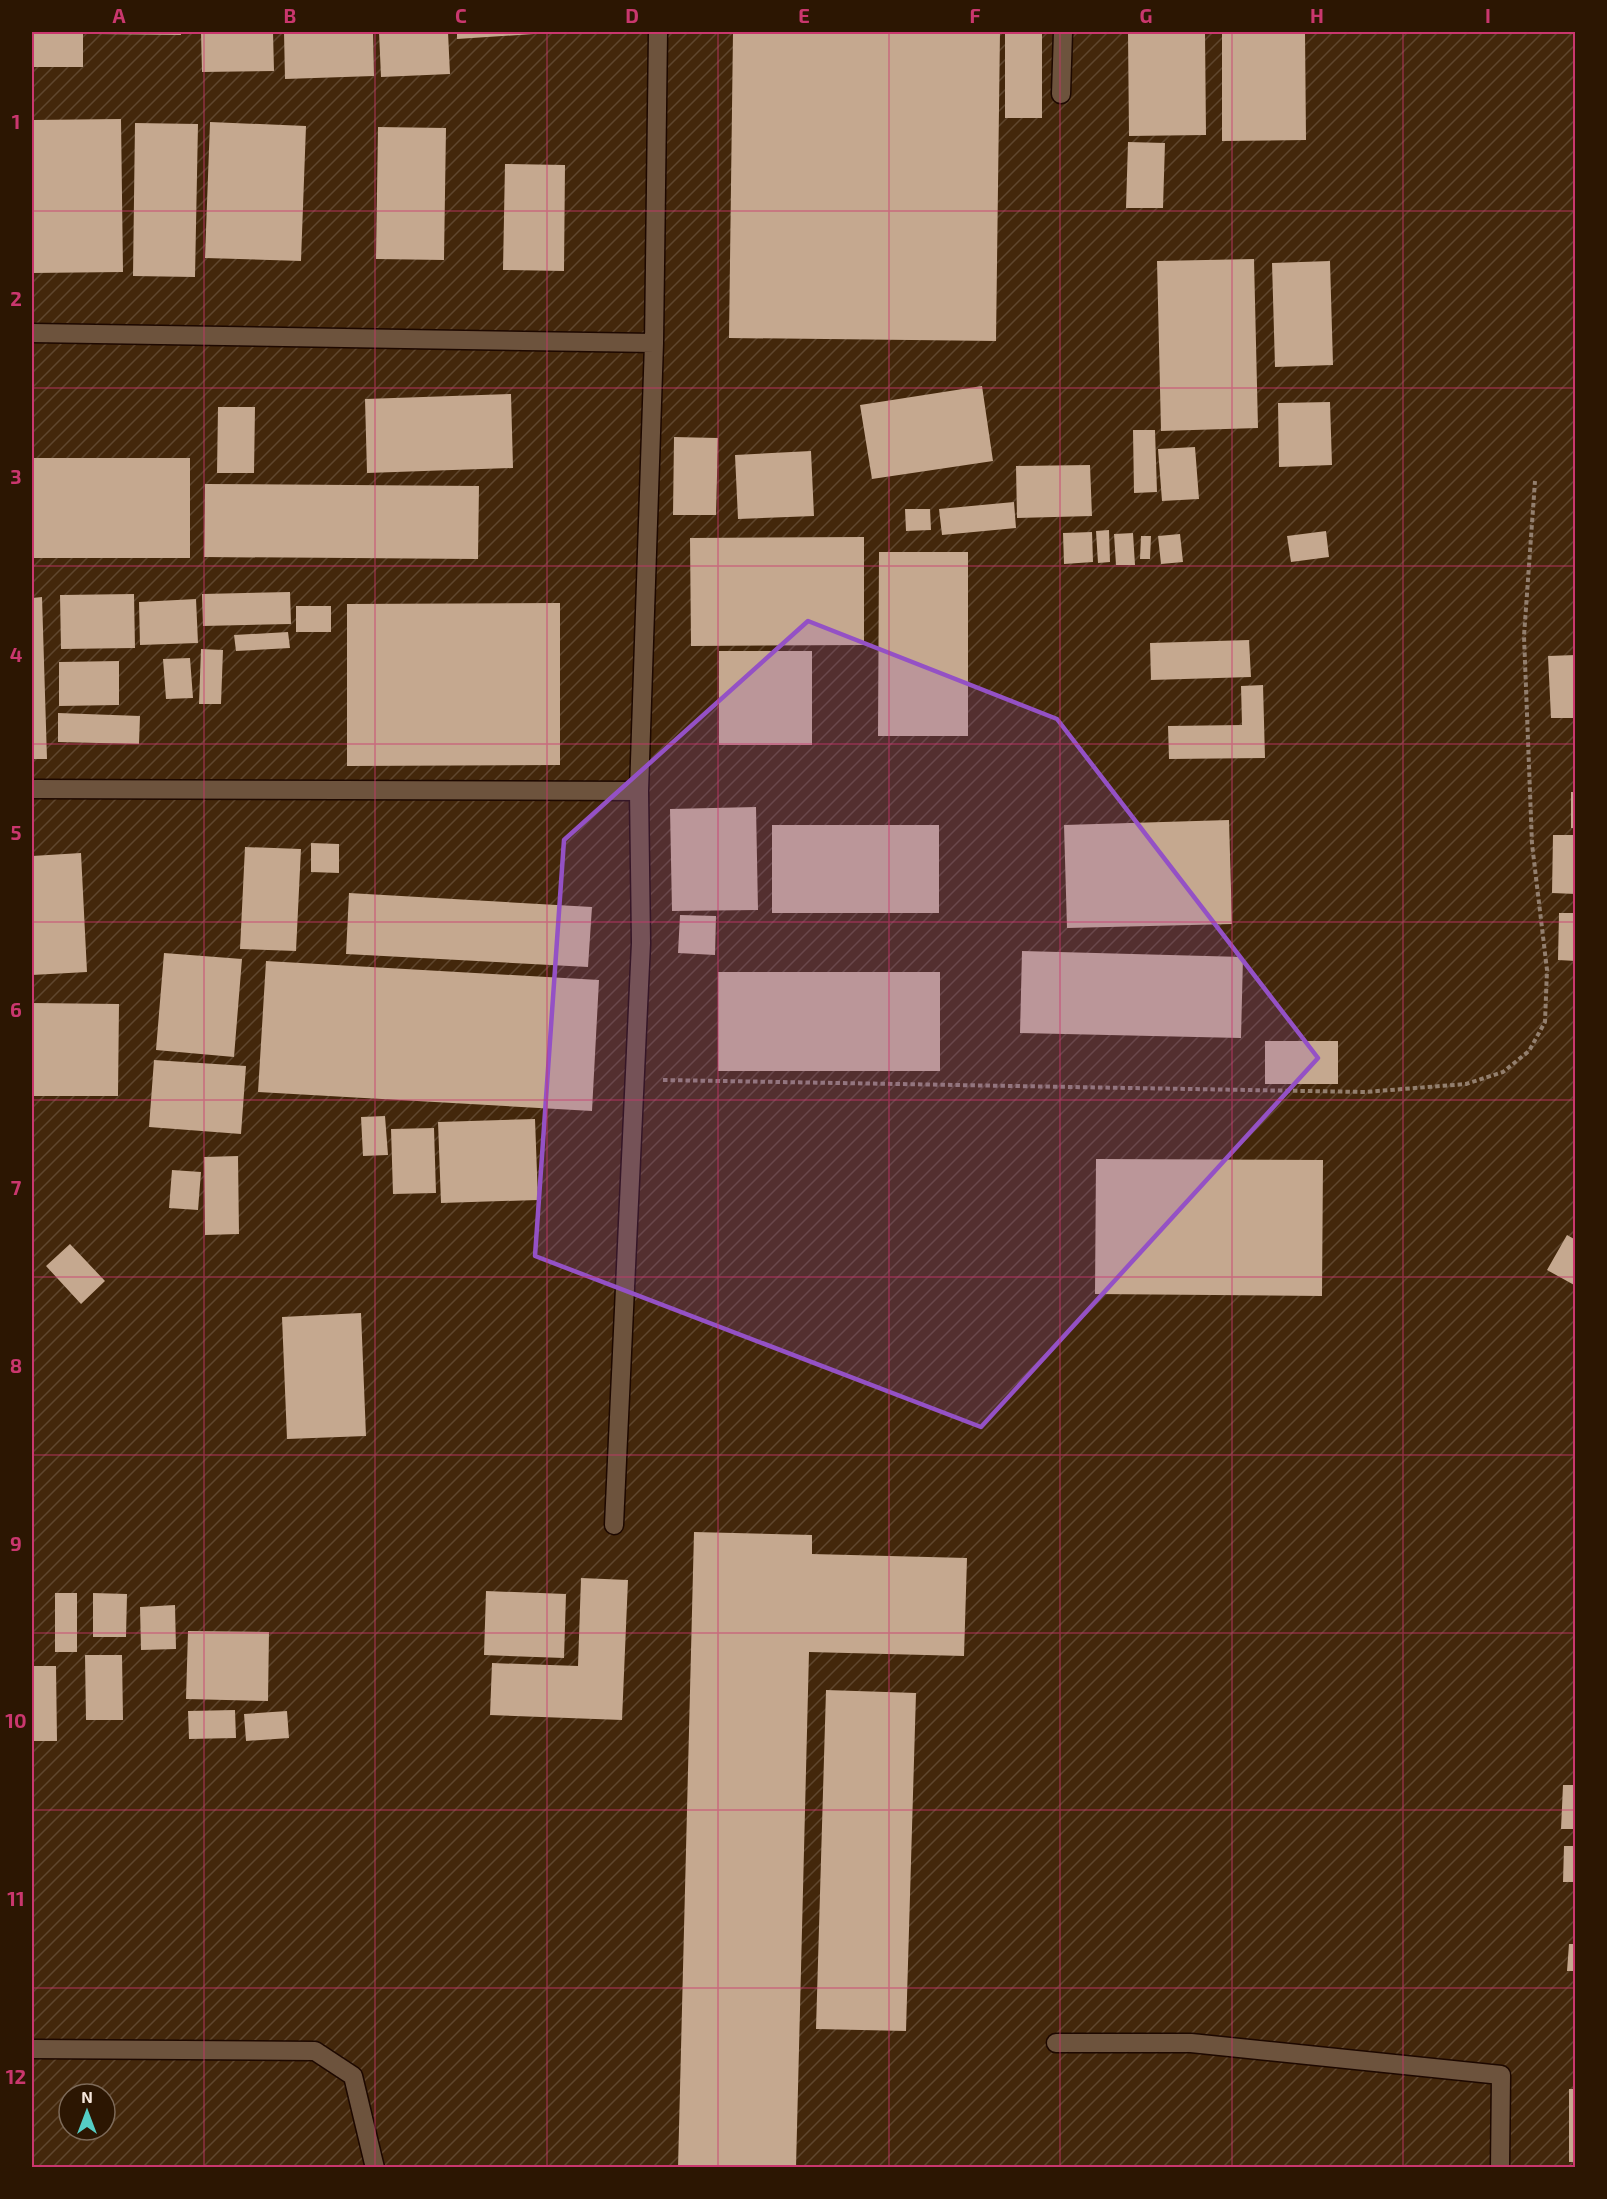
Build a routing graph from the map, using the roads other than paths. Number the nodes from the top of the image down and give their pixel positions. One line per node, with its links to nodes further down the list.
1 (658, 32): 5 (street)
2 (1063, 32): 3 (street)
3 (1062, 94)
4 (32, 333): 5 (street)
5 (654, 344): 7 (street)
6 (32, 789): 7 (street)
7 (639, 791): 8 (street)
8 (614, 1525)
9 (1056, 2043): 12 (street)
10 (32, 2049): 11 (street)
11 (375, 2168)
12 (1500, 2168)

